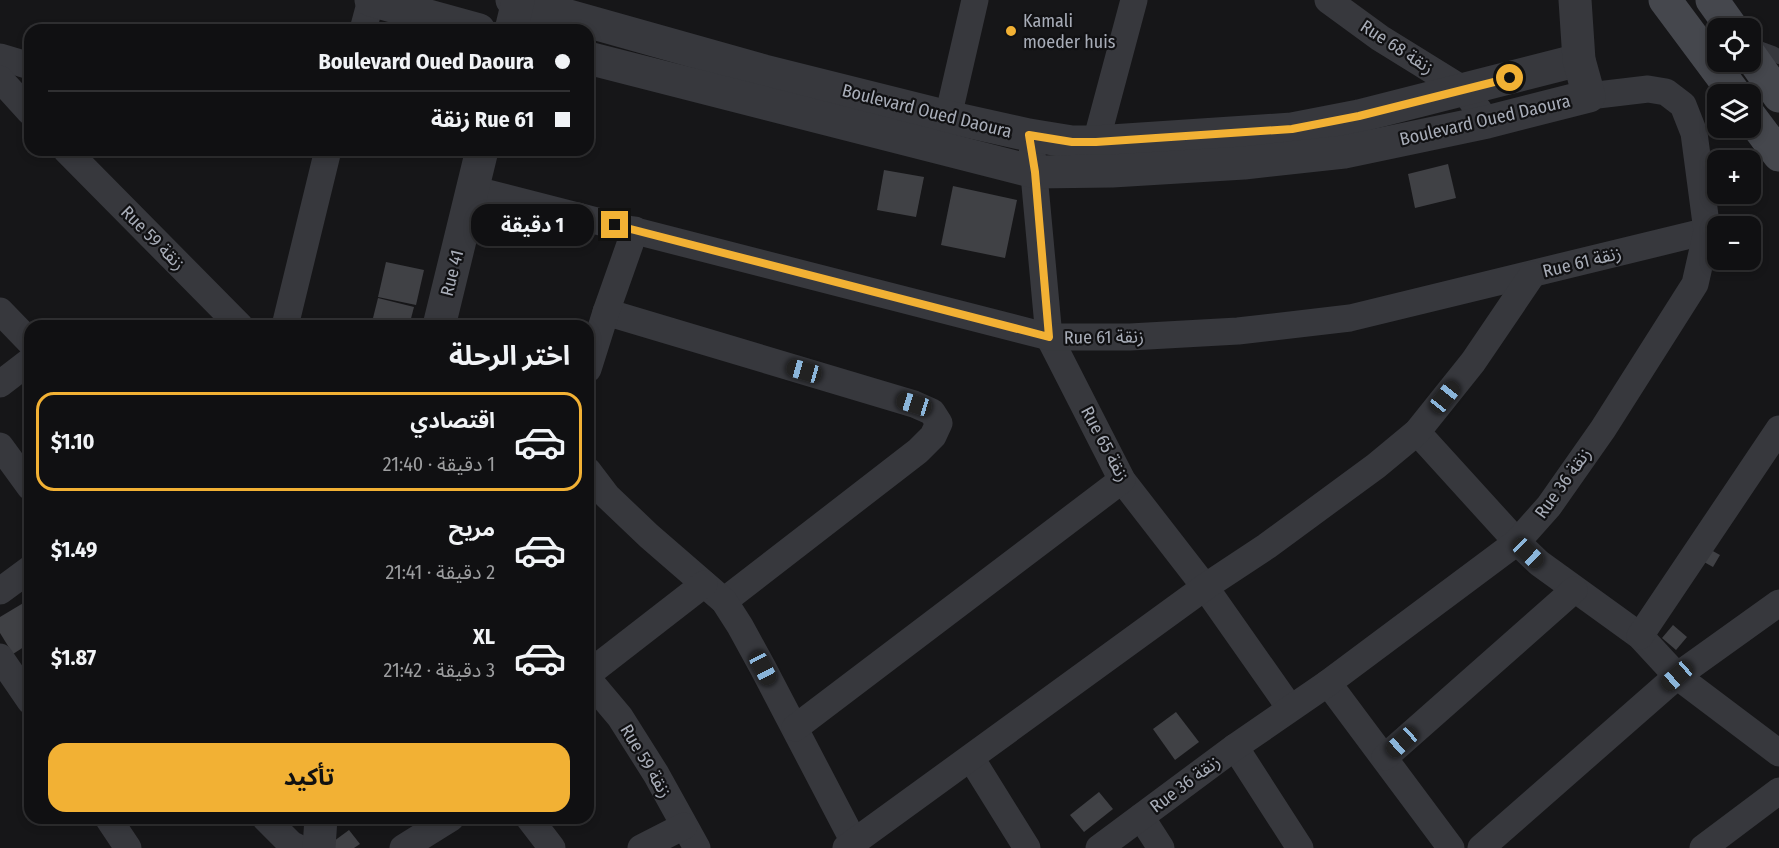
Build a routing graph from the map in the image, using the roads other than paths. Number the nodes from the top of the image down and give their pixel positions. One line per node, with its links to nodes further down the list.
1 (371, 0): 10 (street); 11 (street)
2 (975, 0): 27 (street)
3 (1134, 0): 31 (street)
4 (1328, 0): 23 (street, Rue 68 زنقة)
5 (1575, 0): 18 (street)
6 (1665, 0): 22 (main road)
7 (1712, 0): 9 (main road)
8 (515, 8): 12 (street, Boulevard Oued Daoura)
9 (1725, 18)
10 (365, 24)
11 (457, 24)
12 (578, 24)
13 (594, 28): 27 (street, Boulevard Oued Daoura)
14 (1761, 49): 16 (lane)
15 (0, 57): 19 (street)
16 (1779, 57)
17 (594, 60): 36 (street, Boulevard Oued Daoura)
18 (1579, 60): 23 (street, Boulevard Oued Daoura); 24 (street, Boulevard Oued Daoura)
19 (24, 64)
20 (1761, 71): 25 (main road)
21 (0, 79): 26 (street)
22 (1727, 84)
23 (1464, 90): 28 (street, Rue 68 زنقة); 31 (street, Boulevard Oued Daoura)
24 (1589, 96): 28 (street, Boulevard Oued Daoura); 39 (street, Rue 36 زنقة)
25 (1779, 96)
26 (24, 105)
27 (948, 117): 30 (street, Boulevard Oued Daoura)
28 (1487, 122): 36 (street, Boulevard Oued Daoura)
29 (1761, 131): 32 (main road)
30 (1029, 135): 31 (street, Boulevard Oued Daoura); 36 (street, Rue 65 زنقة)
31 (1096, 142)
32 (1779, 155)
33 (72, 156): 43 (street, Rue 59 زنقة)
34 (325, 156): 44 (street)
35 (480, 156): 37 (street, Rue 41)
36 (1035, 172): 47 (street, Rue 65 زنقة)
37 (472, 189): 38 (street, Rue 61 زنقة); 45 (street, Rue 41)
38 (635, 230): 42 (street); 47 (street, Rue 61 زنقة)
39 (1707, 231): 40 (street, Rue 61 زنقة); 57 (street, Rue 36 زنقة)
40 (1532, 275): 47 (street, Rue 61 زنقة); 51 (street)
41 (0, 311): 46 (street)
42 (606, 312): 48 (street); 63 (street)
43 (234, 320)
44 (286, 320)
45 (440, 320)
46 (24, 336)
47 (1049, 337): 56 (street, Rue 65 زنقة)
48 (594, 350)
49 (24, 366): 50 (street)
50 (0, 384)
51 (1417, 432): 57 (street); 60 (street)
52 (1778, 432): 65 (street)
53 (0, 446): 54 (street)
54 (24, 479)
55 (594, 479): 59 (street)
56 (1122, 480): 60 (street, Rue 65 زنقة); 73 (street)
57 (1517, 542): 61 (street); 69 (street, Rue 36 زنقة)
58 (24, 573): 62 (street)
59 (704, 584): 63 (street); 67 (street)
60 (1205, 587): 72 (street, Rue 65 زنقة); 77 (street)
61 (1574, 590): 65 (street); 76 (street)
62 (0, 591)
63 (724, 602): 73 (street)
64 (1779, 603): 68 (street)
65 (1640, 636): 68 (street)
66 (0, 657): 71 (street)
67 (594, 669)
68 (1677, 676): 75 (street); 98 (street)
69 (1328, 683): 72 (street, Rue 36 زنقة); 76 (street)
70 (594, 686): 85 (street, Rue 59 زنقة)
71 (24, 692)
72 (1290, 708): 74 (street, Rue 36 زنقة)
73 (795, 728): 86 (street)
74 (1235, 747): 79 (street, Rue 36 زنقة); 96 (street)
75 (1777, 747)
76 (1385, 757): 97 (street)
77 (971, 758): 86 (street); 93 (street)
78 (1779, 791): 99 (street)
79 (1141, 817): 94 (street, Rue 36 زنقة); 95 (street)
80 (112, 824): 87 (street)
81 (271, 824): 88 (street)
82 (321, 824): 89 (street)
83 (441, 824): 90 (street)
84 (534, 824): 91 (street)
85 (690, 837): 92 (street)
86 (850, 845)
87 (128, 848)
88 (299, 848)
89 (319, 848)
90 (403, 848)
91 (552, 848)
92 (641, 848)
93 (1027, 848)
94 (1099, 848)
95 (1161, 848)
96 (1300, 848)
97 (1451, 848)
98 (1481, 848)
99 (1703, 848)

